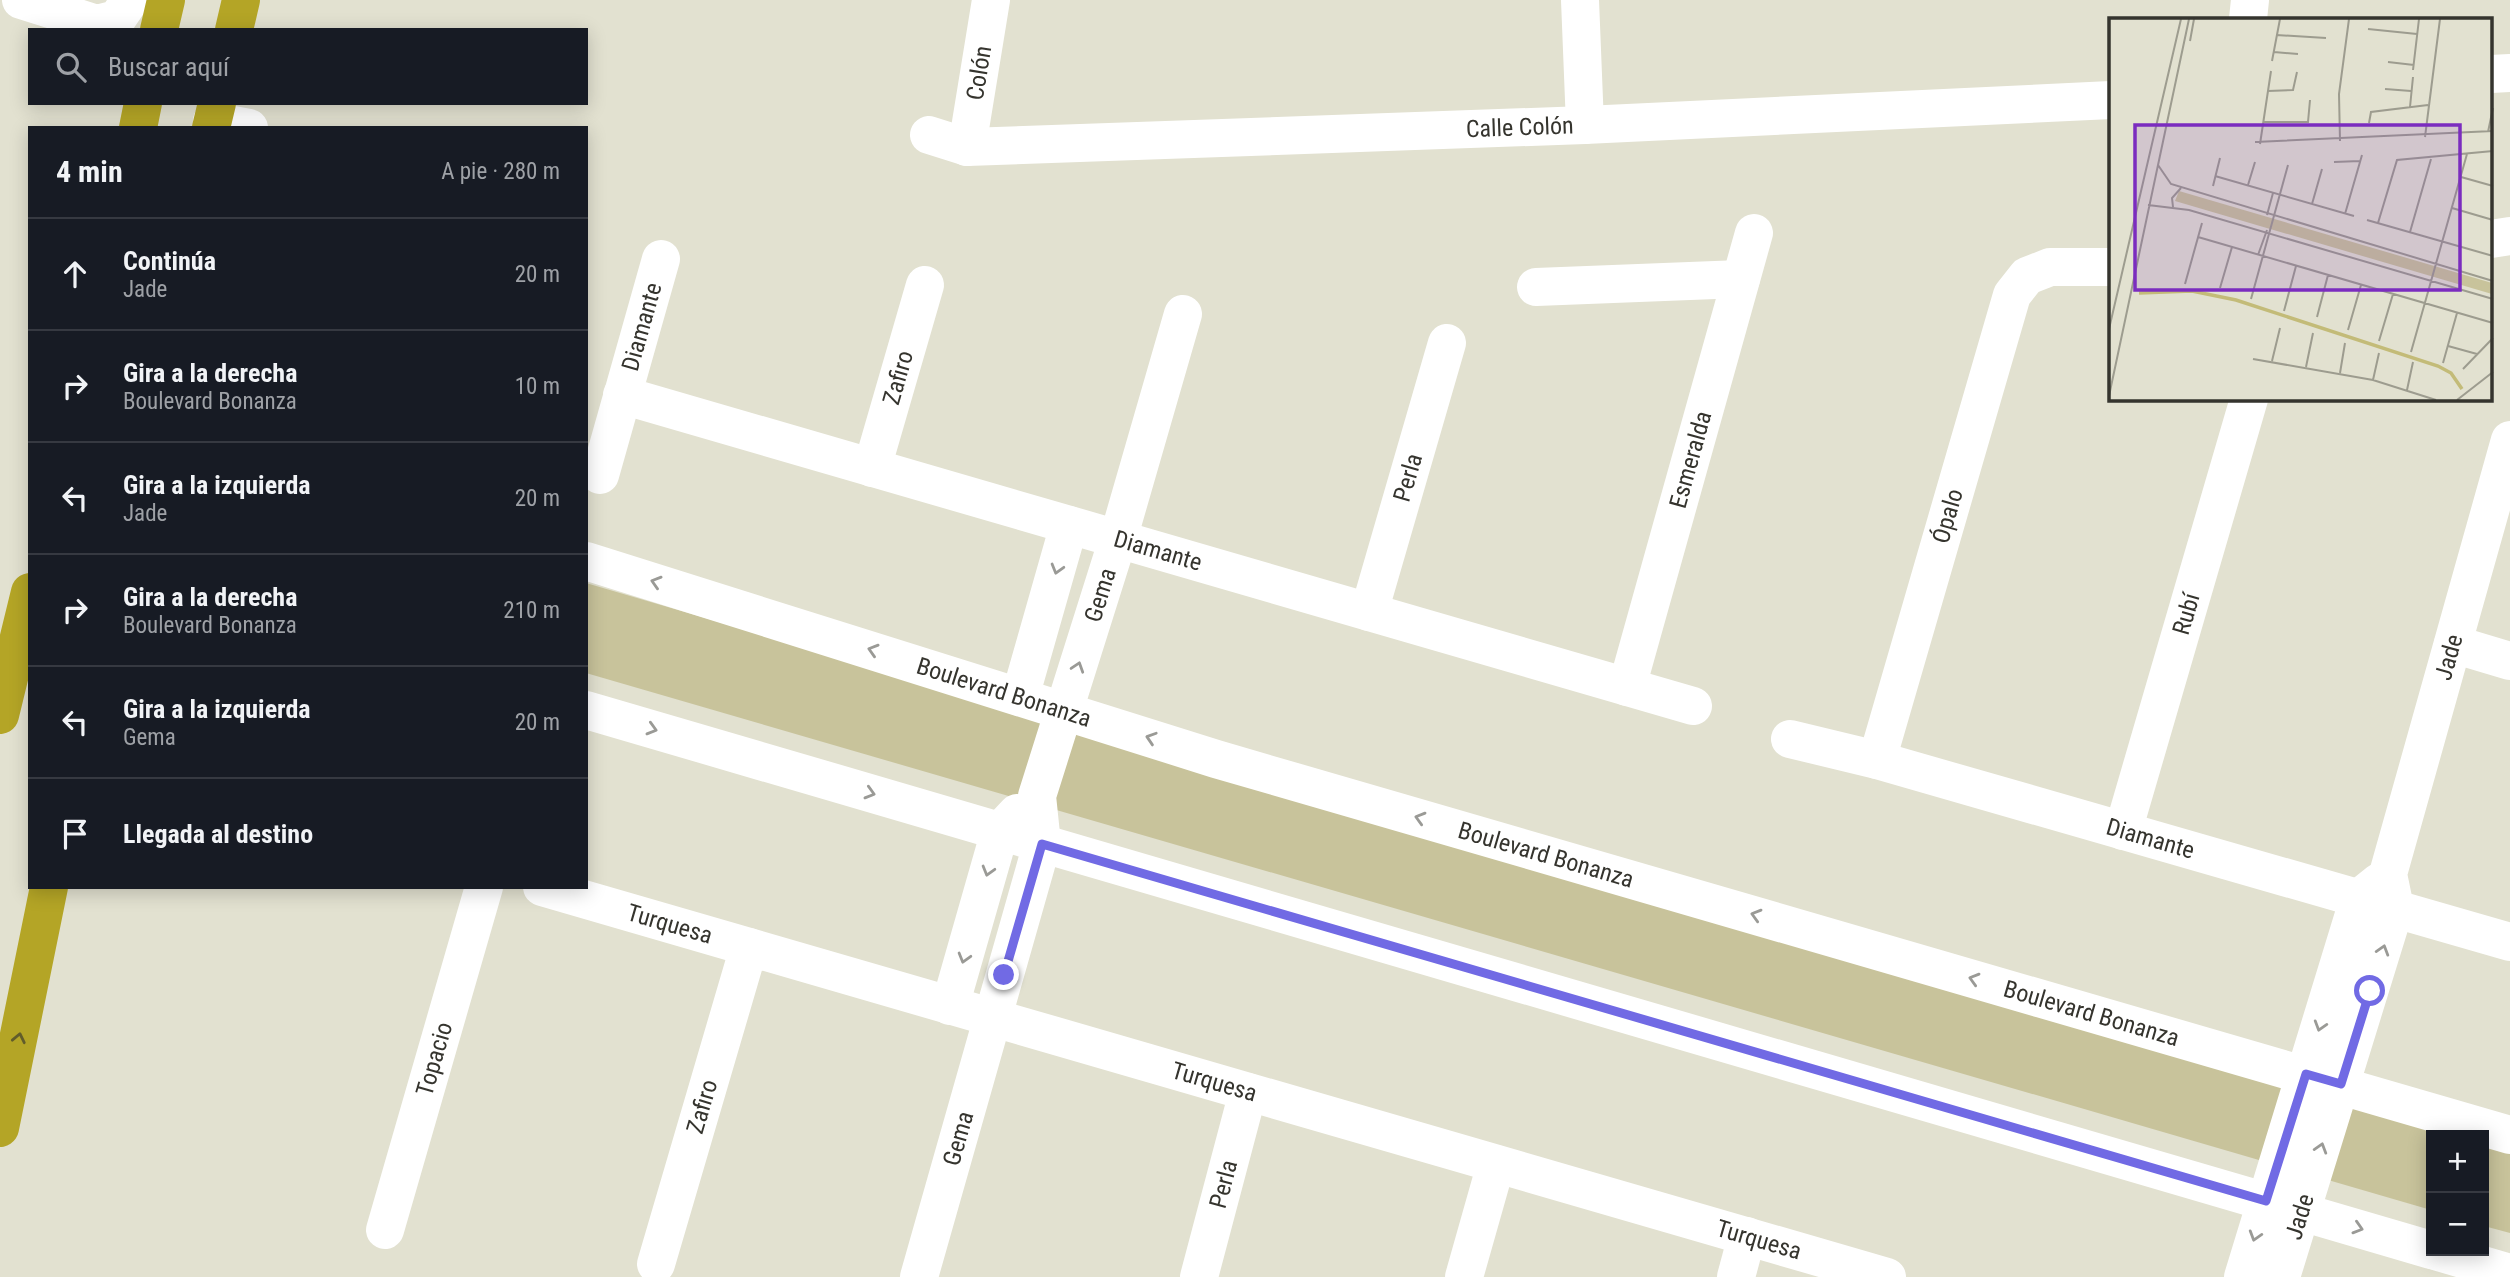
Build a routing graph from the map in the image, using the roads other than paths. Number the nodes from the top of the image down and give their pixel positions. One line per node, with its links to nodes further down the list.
1 (21, 0): 2 (street)
2 (130, 0)
3 (164, 0): 9 (highway)
4 (241, 0): 10 (highway)
5 (991, 0): 20 (street, Colón)
6 (1580, 0): 16 (street)
7 (2250, 0): 8 (street)
8 (2248, 18)
9 (158, 28)
10 (234, 28)
11 (2510, 72): 12 (street)
12 (2492, 74)
13 (2109, 100): 16 (street, Calle Colón)
14 (143, 105): 17 (highway)
15 (213, 117): 18 (street)
16 (1585, 125): 20 (street, Calle Colón)
17 (138, 126)
18 (242, 126)
19 (929, 135): 20 (street, Calle Colón)
20 (967, 147)
21 (1754, 233): 26 (street, Esmeralda)
22 (2510, 236): 23 (street)
23 (2492, 239)
24 (661, 259): 31 (street, Diamante)
25 (2109, 267): 50 (street, Ópalo)
26 (1741, 279): 28 (street); 43 (street, Esmeralda)
27 (925, 285): 34 (street, Zafiro)
28 (1536, 287)
29 (1183, 314): 37 (street, Gema)
30 (1447, 343): 40 (street, Perla)
31 (622, 395): 34 (street, Diamante); 35 (street, Diamante)
32 (2248, 401): 53 (street, Rubí)
33 (2510, 440): 41 (street, Jade)
34 (872, 468): 36 (street, Diamante)
35 (600, 475)
36 (1069, 525): 37 (street, Diamante); 44 (street, Gema, one-way to 44)
37 (1118, 539): 40 (street, Diamante); 46 (street, Gema, one-way to 37)
38 (588, 562): 44 (street, Boulevard Bonanza, one-way to 38)
39 (28, 601): 48 (highway)
40 (1369, 612): 43 (street, Diamante)
41 (2453, 644): 42 (street); 58 (street, Jade)
42 (2510, 661)
43 (1627, 687): 45 (street, Diamante)
44 (1020, 696): 46 (street, Boulevard Bonanza)
45 (1693, 706)
46 (1064, 710): 51 (street, Gema); 63 (street, Boulevard Bonanza, one-way to 46)
47 (588, 711): 52 (street, one-way to 52)
48 (0, 715)
49 (1790, 739): 50 (street, Diamante)
50 (1877, 760): 53 (street, Diamante)
51 (1037, 796): 52 (street, Gema); 54 (street, Gema)
52 (1000, 831): 54 (street); 61 (street, one-way to 61)
53 (2123, 831): 58 (street, Diamante)
54 (1042, 844): 62 (street, Gema); 68 (street)
55 (50, 889): 65 (highway, one-way to 55)
56 (483, 889): 69 (street, Topacio)
57 (549, 889): 60 (street, Turquesa)
58 (2381, 893): 59 (street, Diamante); 63 (street, Jade)
59 (2510, 942)
60 (749, 947): 61 (street, Turquesa); 73 (street, Zafiro)
61 (950, 1006): 62 (street, Turquesa)
62 (993, 1018): 64 (street, Turquesa); 75 (street, Gema)
63 (2323, 1079): 66 (street, Boulevard Bonanza); 68 (street, Jade)
64 (1248, 1092): 67 (street, Turquesa); 76 (street, Perla)
65 (0, 1129)
66 (2510, 1135)
67 (1496, 1164): 70 (street, Turquesa); 77 (street)
68 (2284, 1206): 71 (street, one-way to 71); 80 (street, Jade, one-way to 80); 81 (street, Jade)
69 (385, 1230)
70 (1747, 1236): 78 (street); 79 (street, Turquesa)
71 (2426, 1248)
72 (2453, 1256): 74 (street)
73 (656, 1264)
74 (2510, 1273)
75 (919, 1277)
76 (1199, 1277)
77 (1464, 1277)
78 (1735, 1277)
79 (1887, 1277)
80 (2243, 1277)
81 (2281, 1277)

